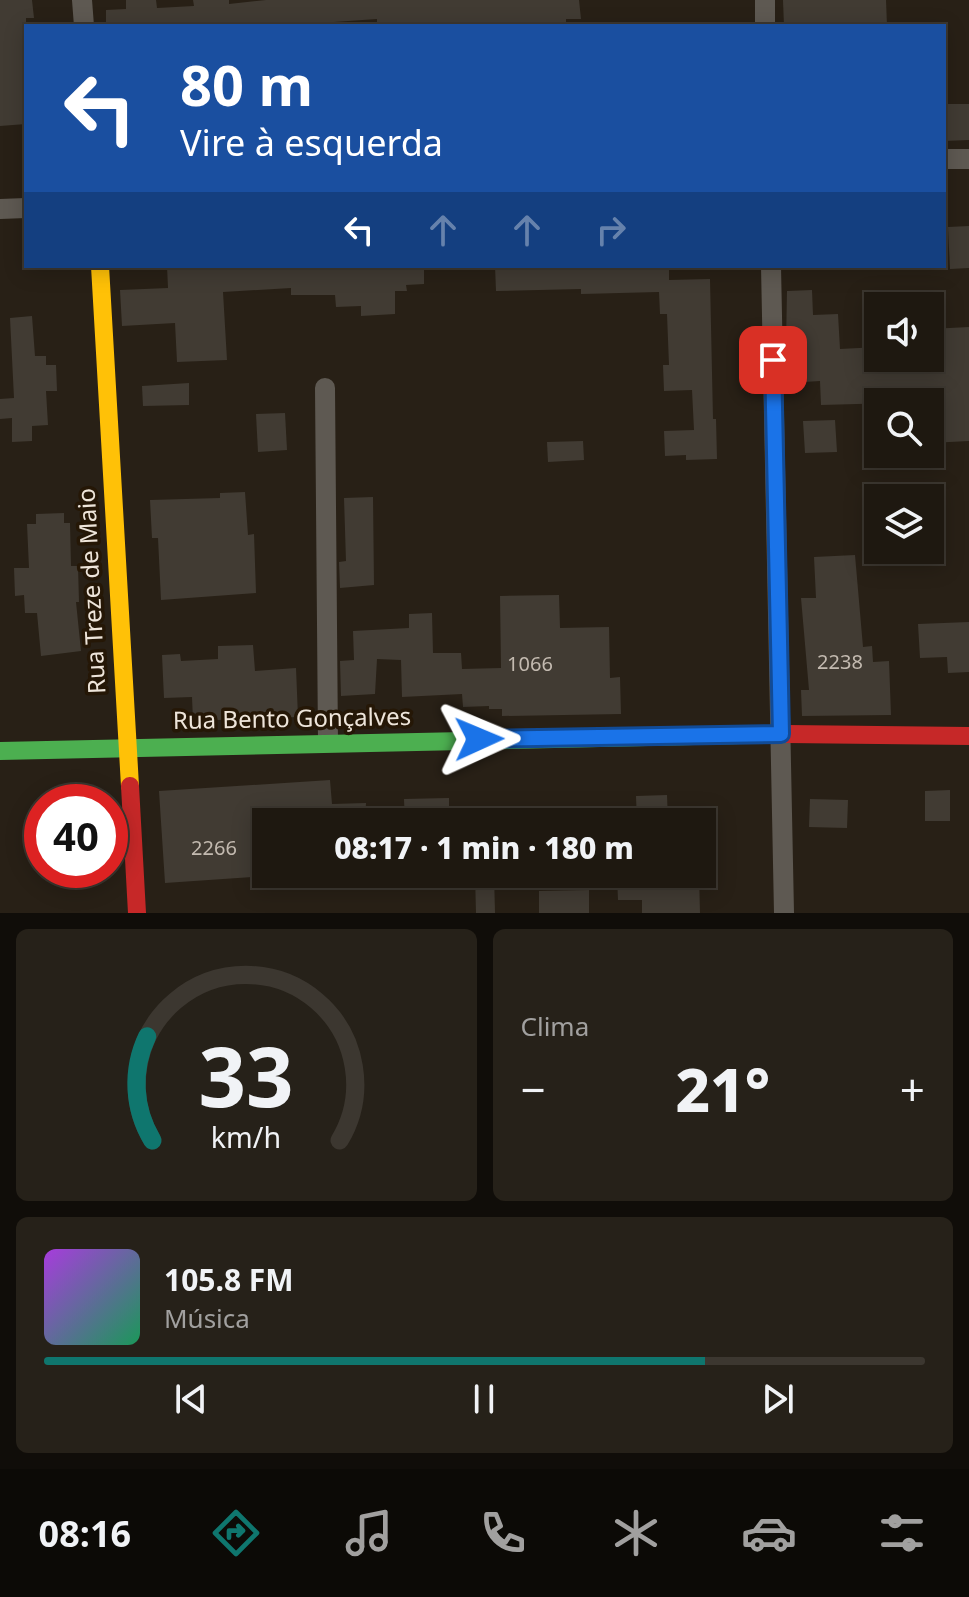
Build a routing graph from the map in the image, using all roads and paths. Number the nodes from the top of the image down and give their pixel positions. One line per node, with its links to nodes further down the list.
1 (82, 0): 3 (street)
2 (765, 0): 4 (street)
3 (84, 24)
4 (765, 24)
5 (946, 159): 6 (street)
6 (969, 159)
7 (24, 208): 8 (street)
8 (0, 209)
9 (100, 268): 15 (street, Rua Treze de Maio)
10 (771, 268): 12 (street)
11 (325, 388): 14 (street)
12 (781, 734): 13 (street, Rua Bento Gonçalves); 14 (street, Rua Bento Gonçalves); 18 (street)
13 (969, 736)
14 (328, 742): 15 (street, Rua Bento Gonçalves)
15 (127, 746): 16 (street, Rua Bento Gonçalves); 17 (street, Rua Treze de Maio)
16 (0, 751)
17 (137, 913)
18 (784, 913)

